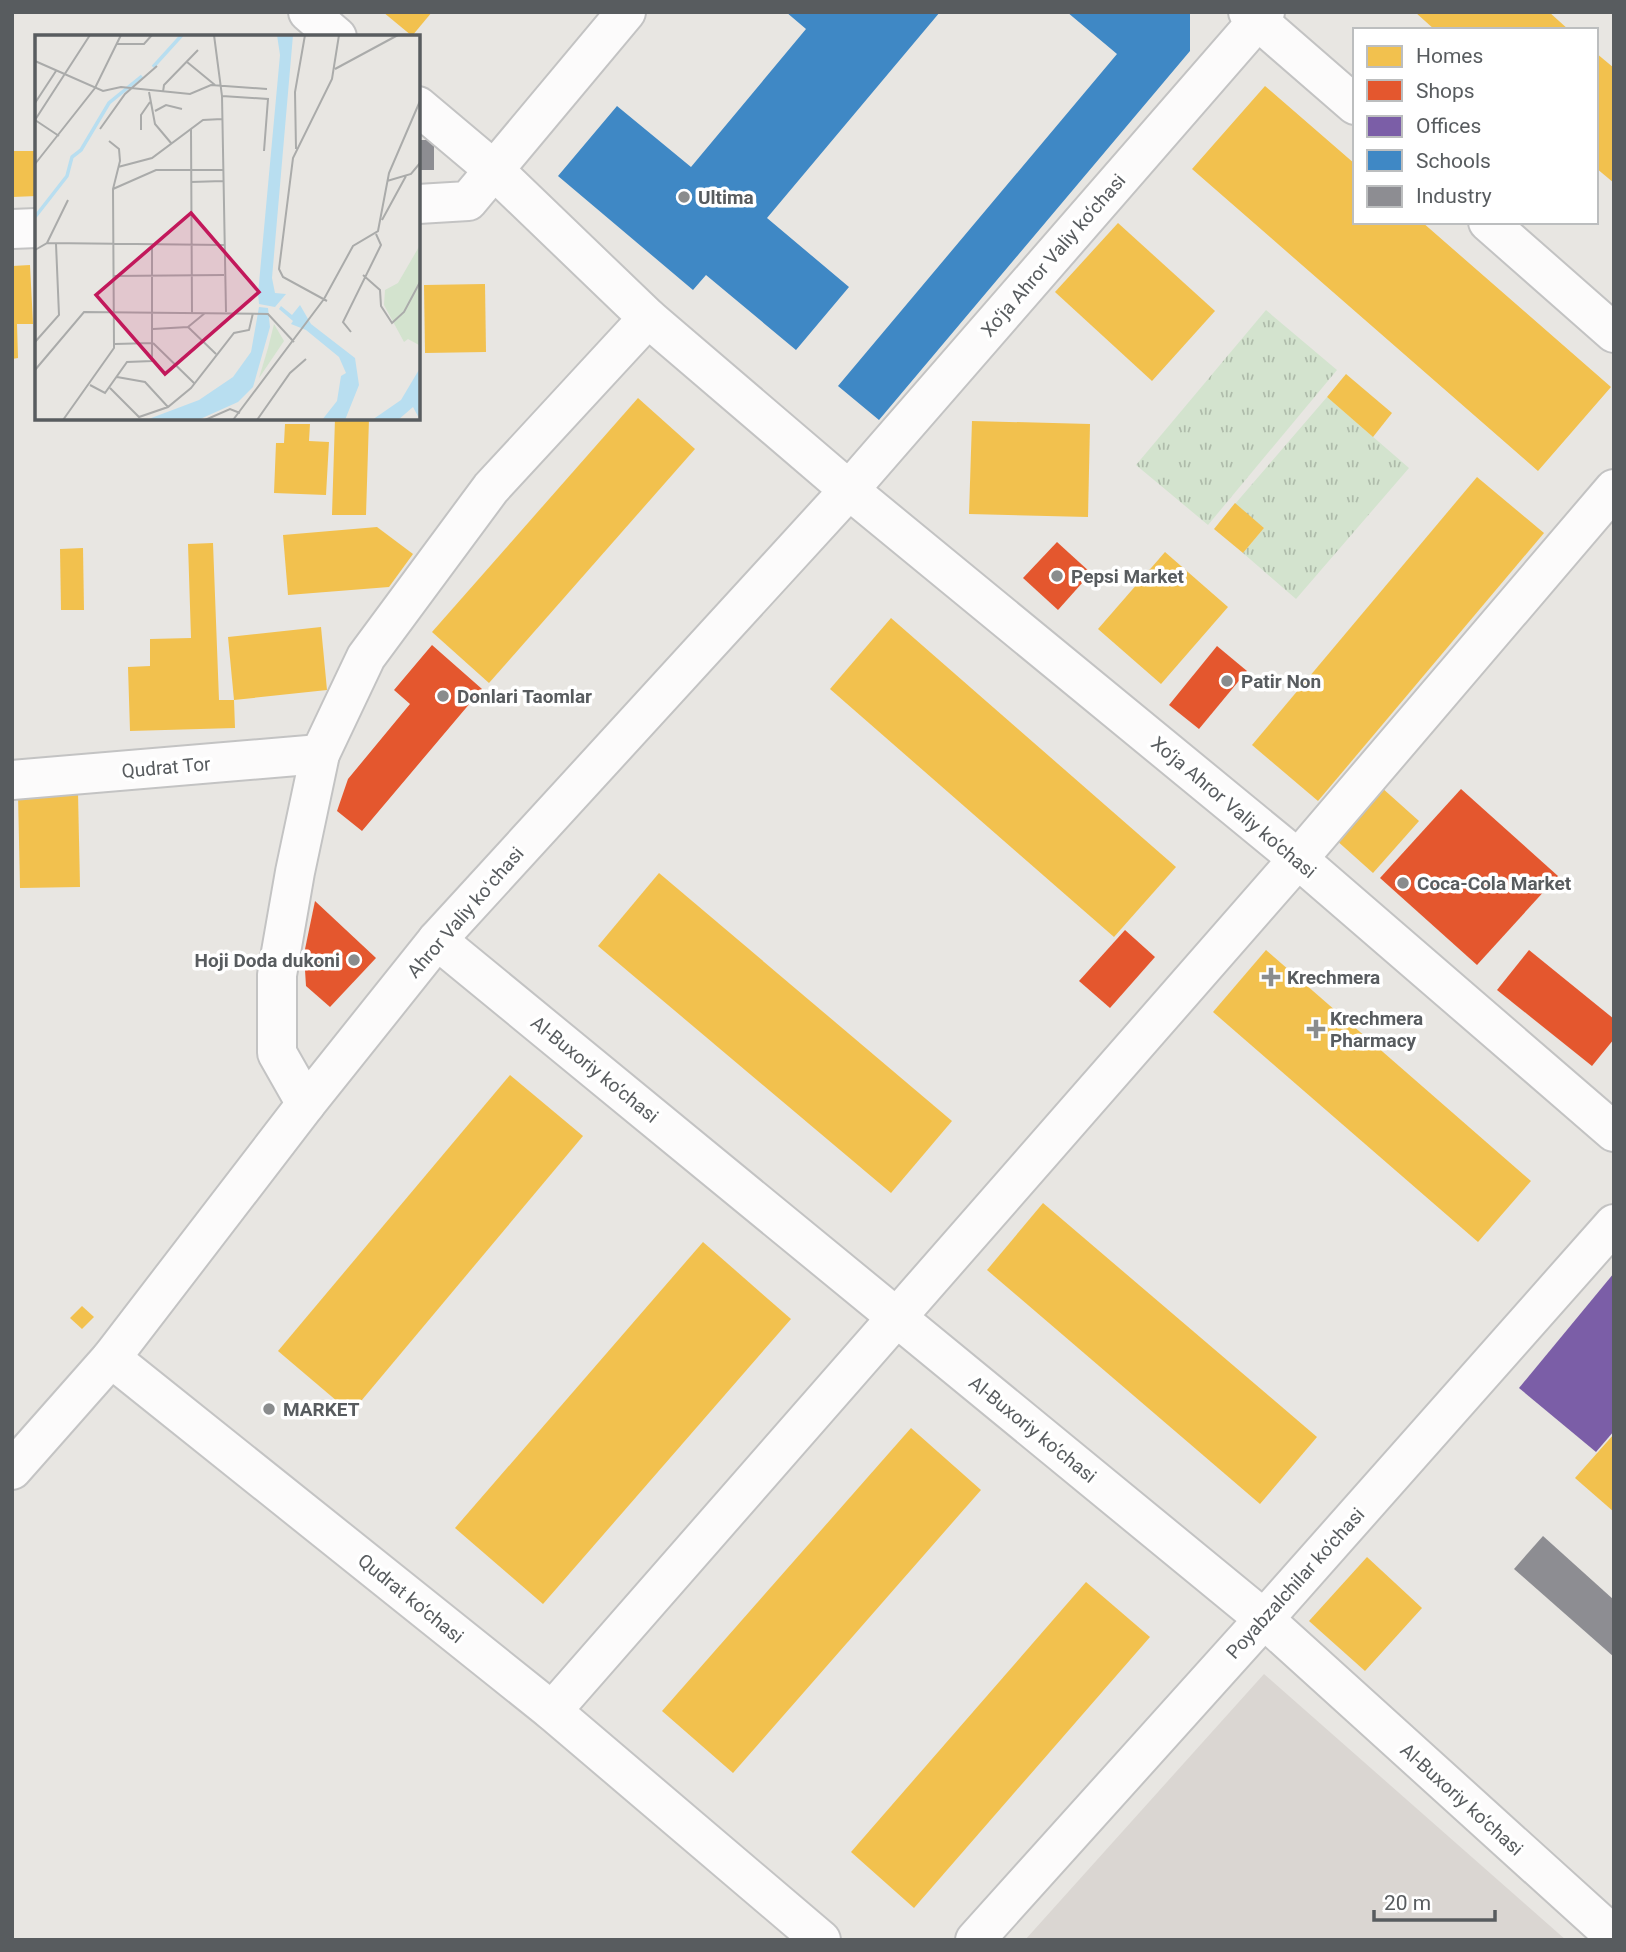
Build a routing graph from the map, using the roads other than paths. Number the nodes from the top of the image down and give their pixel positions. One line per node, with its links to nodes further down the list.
1 (308, 12): 4 (street)
2 (626, 12): 7 (street)
3 (1257, 15): 5 (street); 15 (street, Xo‘ja Ahror Valiy ko‘chasi)
4 (335, 35)
5 (1353, 103)
6 (420, 108): 7 (street, Xo‘ja Ahror Valiy ko‘chasi)
7 (494, 170): 8 (street); 12 (street, Xo‘ja Ahror Valiy ko‘chasi)
8 (420, 204)
9 (1490, 224): 13 (street)
10 (35, 228): 11 (street)
11 (12, 229)
12 (648, 318): 15 (street, Xo‘ja Ahror Valiy ko‘chasi); 16 (street)
13 (1614, 333)
14 (1614, 489): 18 (street)
15 (849, 490): 18 (street, Xo‘ja Ahror Valiy ko‘chasi); 19 (street, Ahror Valiy koʻchasi)
16 (320, 754): 17 (street, Qudrat Tor); 20 (street)
17 (12, 780)
18 (1298, 859): 21 (street, Xo‘ja Ahror Valiy ko‘chasi); 23 (street)
19 (437, 940): 20 (street, Ahror Valiy koʻchasi); 23 (street, Al-Buxoriy ko‘chasi)
20 (306, 1104): 24 (street, Ahror Valiy koʻchasi)
21 (1614, 1132)
22 (1614, 1224): 26 (street, Poyabzalchilar ko‘chasi)
23 (897, 1316): 26 (street, Al-Buxoriy ko‘chasi); 27 (street)
24 (111, 1358): 25 (street); 27 (street, Qudrat ko‘chasi)
25 (12, 1470)
26 (1264, 1619): 28 (street, Al-Buxoriy ko‘chasi); 30 (street, Poyabzalchilar ko‘chasi)
27 (552, 1711): 29 (street, Qudrat ko‘chasi)
28 (1614, 1936)
29 (821, 1940)
30 (975, 1940)

